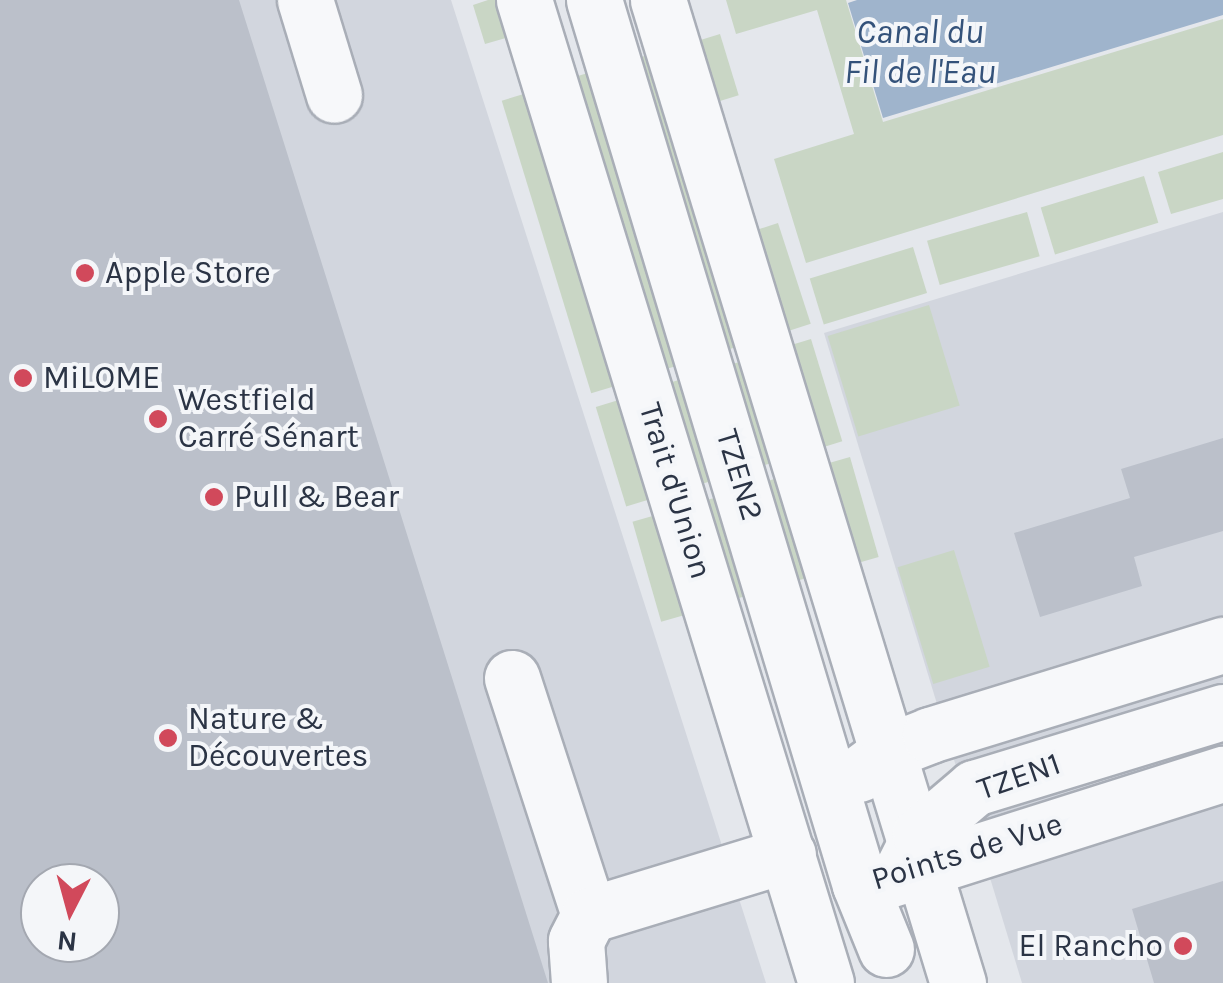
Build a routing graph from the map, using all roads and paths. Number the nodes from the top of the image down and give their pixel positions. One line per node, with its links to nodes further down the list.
1 (305, 0): 5 (street)
2 (524, 0): 12 (street, Trait d'Union)
3 (594, 0): 11 (street, TZEN2)
4 (658, 0): 9 (street)
5 (334, 96)
6 (1223, 645): 9 (street)
7 (512, 678): 14 (street)
8 (1223, 712): 13 (street, TZEN1)
9 (890, 750): 11 (street); 13 (street)
10 (1223, 774): 13 (street, Points de Vue)
11 (835, 798): 12 (street); 13 (street, TZEN2)
12 (788, 854): 13 (street, Points de Vue); 14 (street); 17 (street, Trait d'Union)
13 (914, 867): 15 (street); 18 (street)
14 (589, 915): 16 (street)
15 (891, 966)
16 (579, 983)
17 (826, 983)
18 (958, 983)

